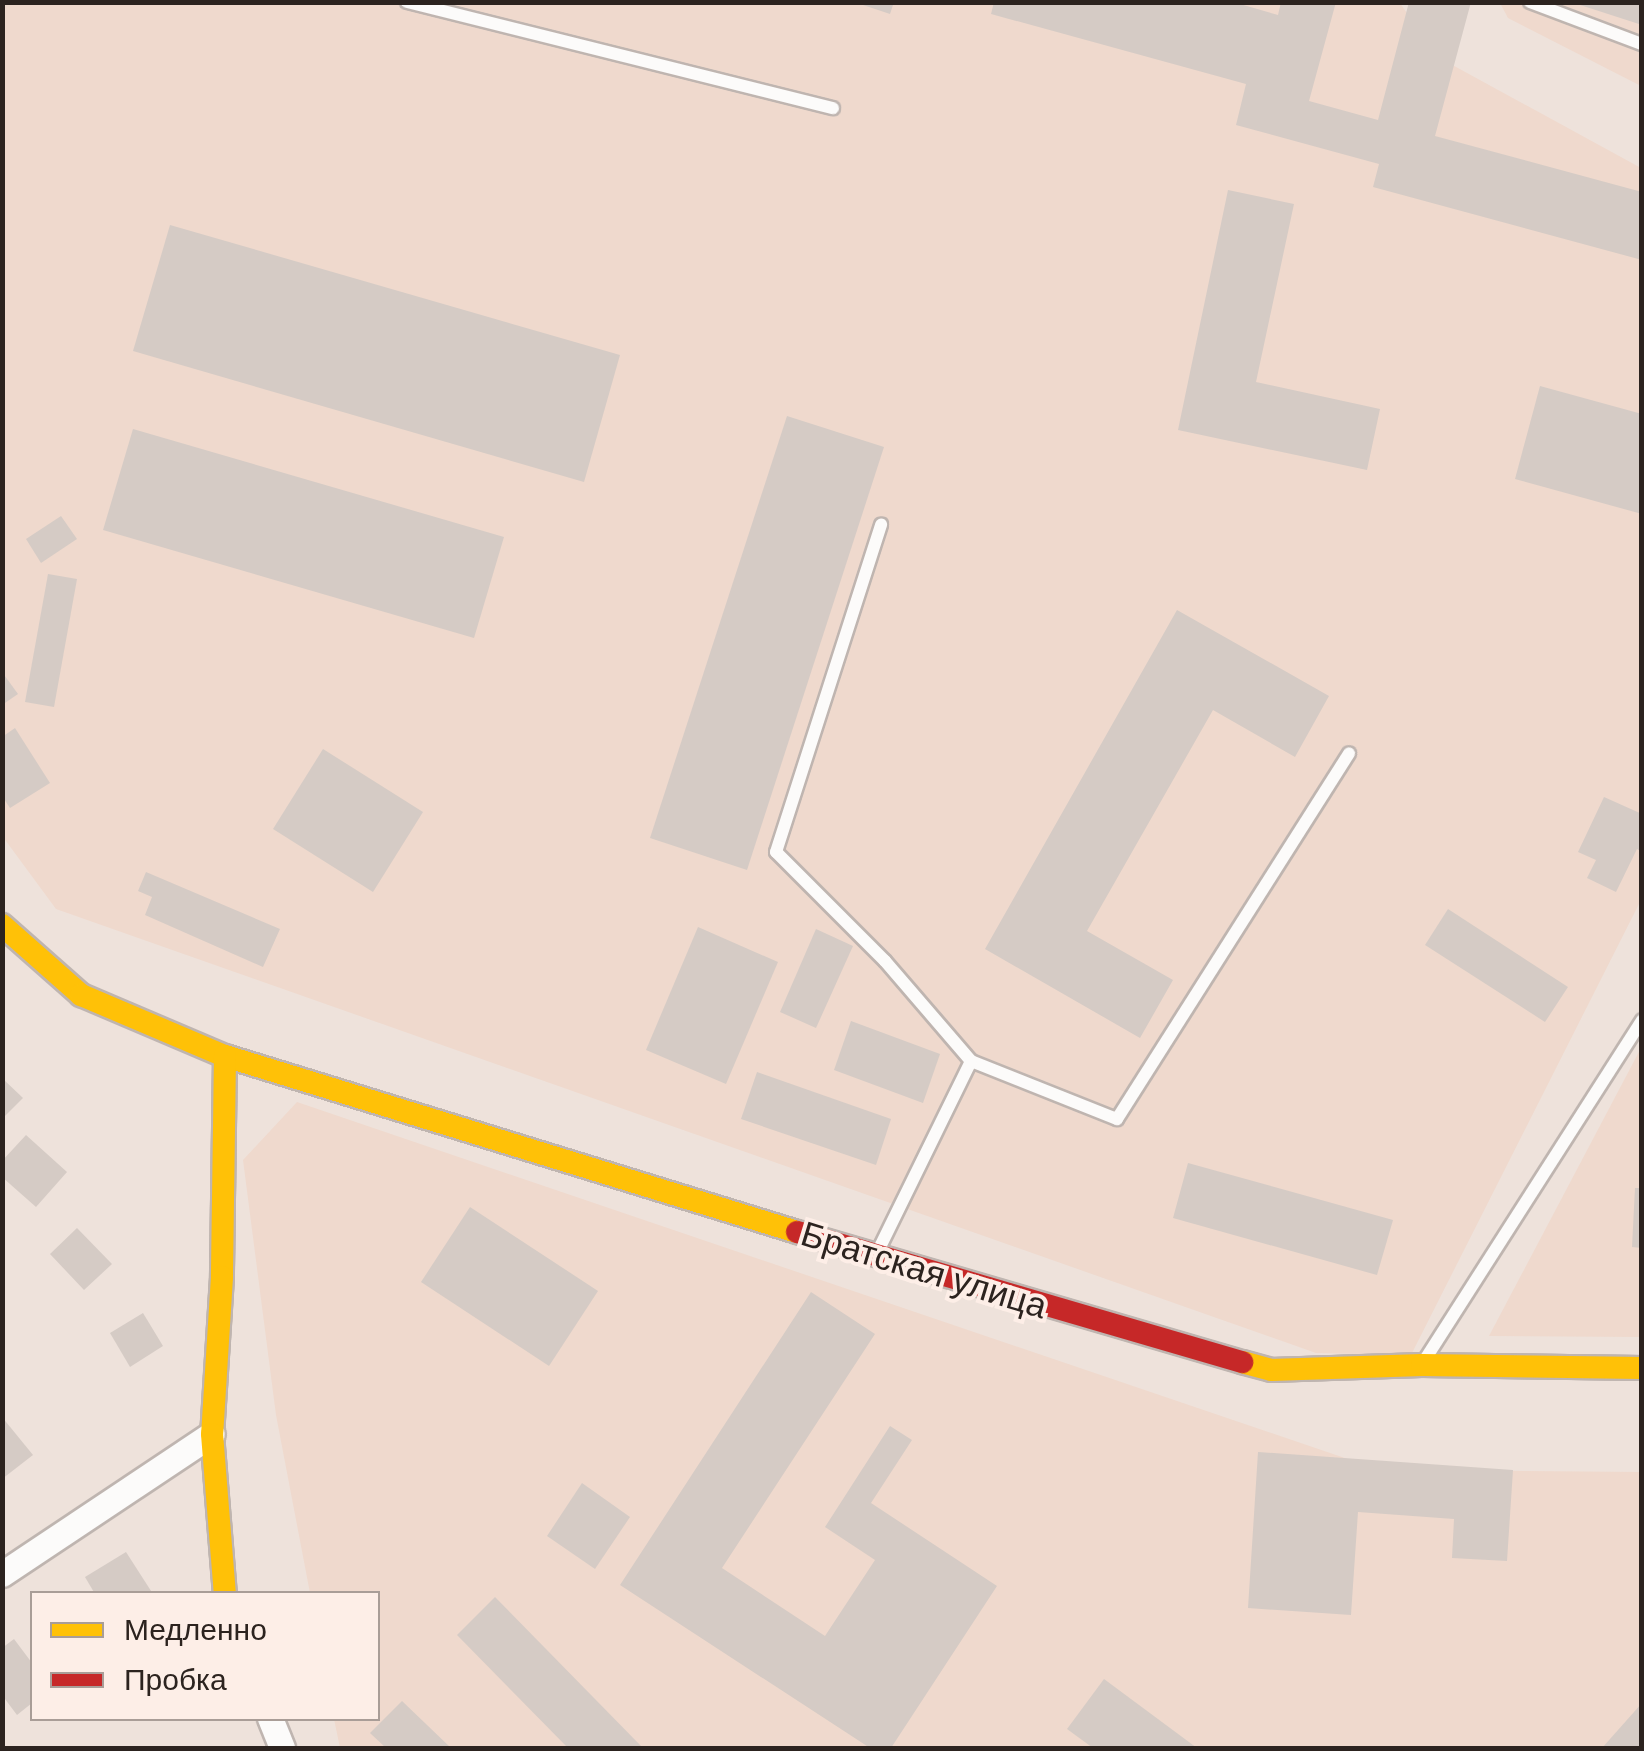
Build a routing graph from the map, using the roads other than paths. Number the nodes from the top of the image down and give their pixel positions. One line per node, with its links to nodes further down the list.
1 (407, 2): 4 (lane)
2 (1530, 2): 3 (lane)
3 (1642, 44)
4 (833, 108)
5 (880, 524): 10 (lane)
6 (1348, 753): 10 (lane)
7 (2, 925): 9 (street, Братская улица)
8 (1642, 1020): 12 (lane)
9 (225, 1056): 11 (street, Братская улица); 14 (street)
10 (971, 1061): 11 (lane)
11 (876, 1256): 12 (street, Братская улица)
12 (1422, 1365): 13 (street, Братская улица)
13 (1642, 1368)
14 (212, 1434): 15 (street); 16 (street)
15 (2, 1574)
16 (225, 1591)
17 (271, 1721): 18 (street)
18 (282, 1748)

